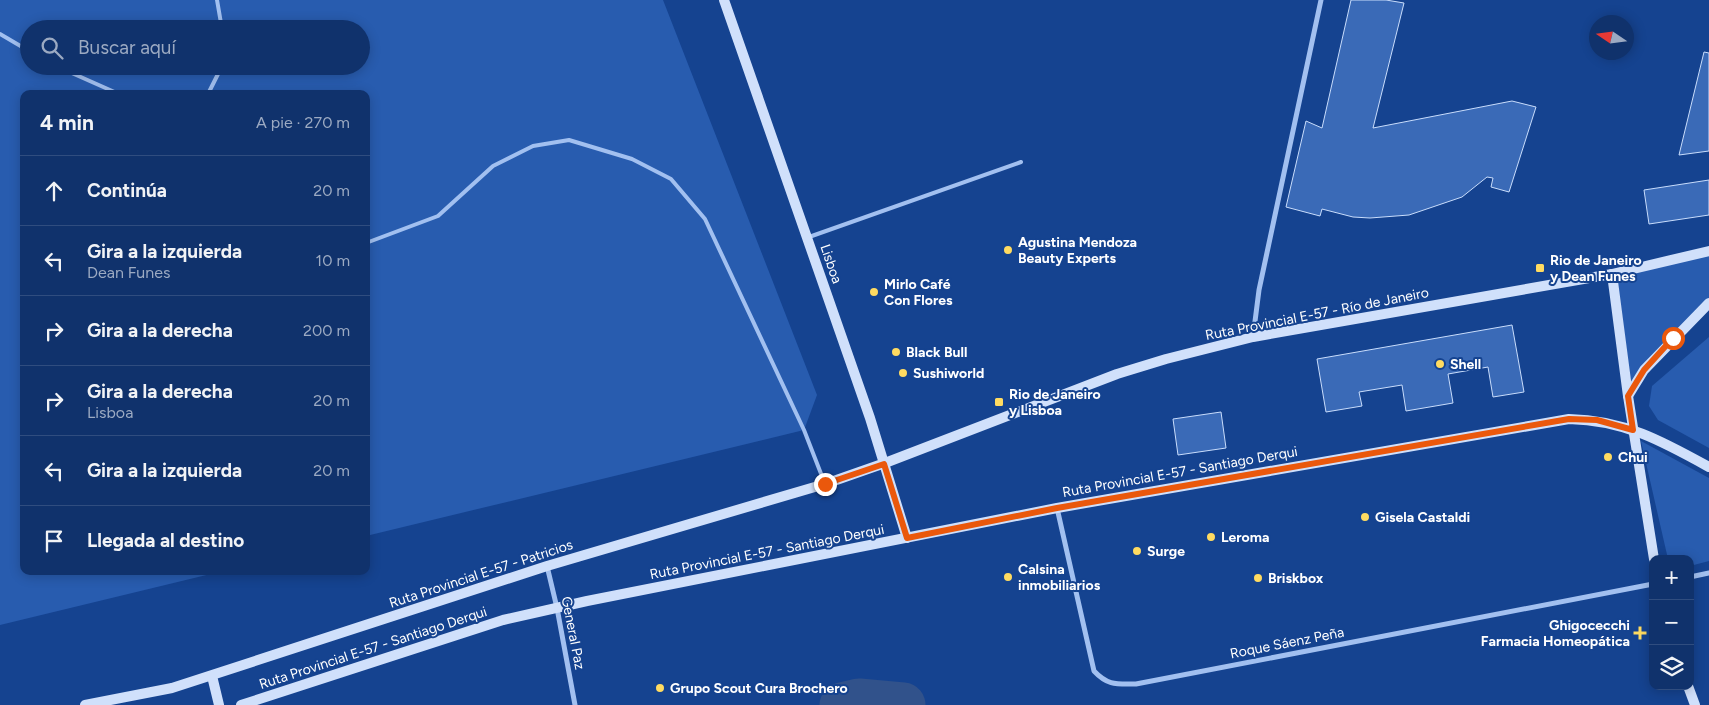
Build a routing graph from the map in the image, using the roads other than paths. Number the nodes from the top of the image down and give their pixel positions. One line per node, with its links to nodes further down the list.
1 (217, 0): 4 (lane)
2 (724, 0): 12 (main road, Lisboa)
3 (1321, 0): 17 (street)
4 (220, 20)
5 (0, 34): 6 (lane)
6 (20, 46)
7 (76, 75): 9 (lane)
8 (218, 75): 10 (lane)
9 (110, 90)
10 (210, 90)
11 (1021, 162): 12 (lane)
12 (807, 238): 20 (main road, Lisboa)
13 (370, 242): 22 (lane)
14 (1709, 251): 15 (main road, Ruta Provincial E-57 - Río de Janeiro)
15 (1612, 274): 17 (main road, Ruta Provincial E-57 - Río de Janeiro); 18 (main road)
16 (1709, 303): 18 (main road)
17 (1253, 337): 20 (main road, Ruta Provincial E-57 - Río de Janeiro)
18 (1628, 396): 19 (main road)
19 (1633, 430): 21 (main road, Ruta Provincial E-57 - Santiago Derqui); 23 (main road, Ruta Provincial E-57 - Santiago Derqui); 25 (main road)
20 (884, 464): 22 (main road, Ruta Provincial E-57 - Patricios); 24 (main road, Lisboa)
21 (1709, 467)
22 (825, 484): 26 (main road, Ruta Provincial E-57 - Patricios)
23 (1057, 508): 24 (main road, Ruta Provincial E-57 - Santiago Derqui); 29 (street, Roque Sáenz Peña)
24 (907, 538): 30 (main road, Ruta Provincial E-57 - Santiago Derqui)
25 (1653, 555)
26 (547, 566): 30 (street, General Paz); 31 (main road, Ruta Provincial E-57 - Patricios)
27 (1709, 573): 28 (street)
28 (1694, 576)
29 (1649, 585)
30 (558, 608): 35 (main road, Ruta Provincial E-57 - Santiago Derqui); 36 (street, General Paz)
31 (212, 676): 33 (main road, Ruta Provincial E-57 - Patricios); 34 (main road)
32 (1689, 690): 37 (main road)
33 (85, 705)
34 (219, 705)
35 (241, 705)
36 (575, 705)
37 (1695, 705)

